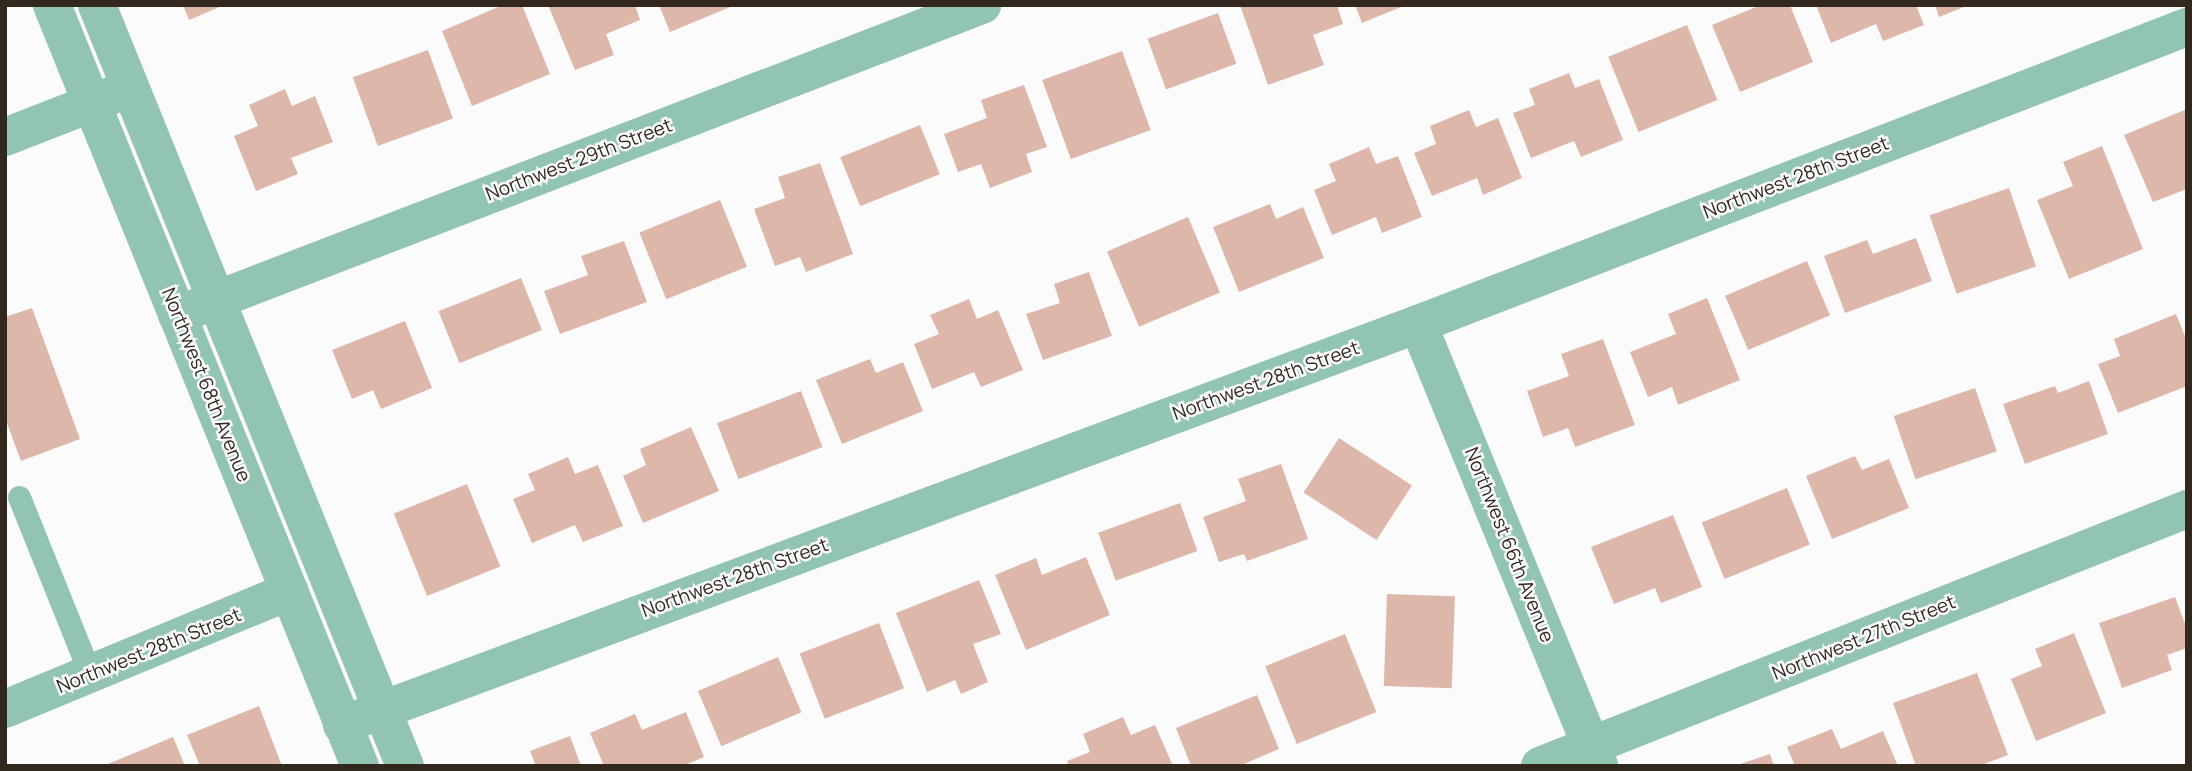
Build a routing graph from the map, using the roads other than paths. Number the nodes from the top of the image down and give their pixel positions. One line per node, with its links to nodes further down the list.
1 (52, 5): 6 (street, Northwest 68th Avenue)
2 (97, 5): 5 (street)
3 (982, 5): 8 (street, Northwest 29th Street)
4 (2187, 27): 10 (street, Northwest 28th Street)
5 (131, 88): 6 (street); 8 (street)
6 (91, 104): 7 (street); 9 (street, Northwest 68th Avenue)
7 (5, 138)
8 (216, 299): 9 (street, Northwest 29th Street); 16 (street)
9 (177, 315): 13 (street, Northwest 68th Avenue)
10 (1418, 324): 16 (street, Northwest 28th Street); 18 (street, Northwest 66th Avenue)
11 (19, 498): 14 (lane)
12 (2187, 509): 18 (street, Northwest 27th Street)
13 (290, 591): 14 (street, Northwest 28th Street); 17 (street, Northwest 68th Avenue)
14 (90, 674): 15 (street, Northwest 28th Street)
15 (5, 709)
16 (383, 710): 17 (street, Northwest 28th Street); 20 (street)
17 (342, 725): 19 (street, Northwest 68th Avenue)
18 (1595, 756): 21 (street, Northwest 27th Street)
19 (360, 766)
20 (405, 766)
21 (1540, 766)

